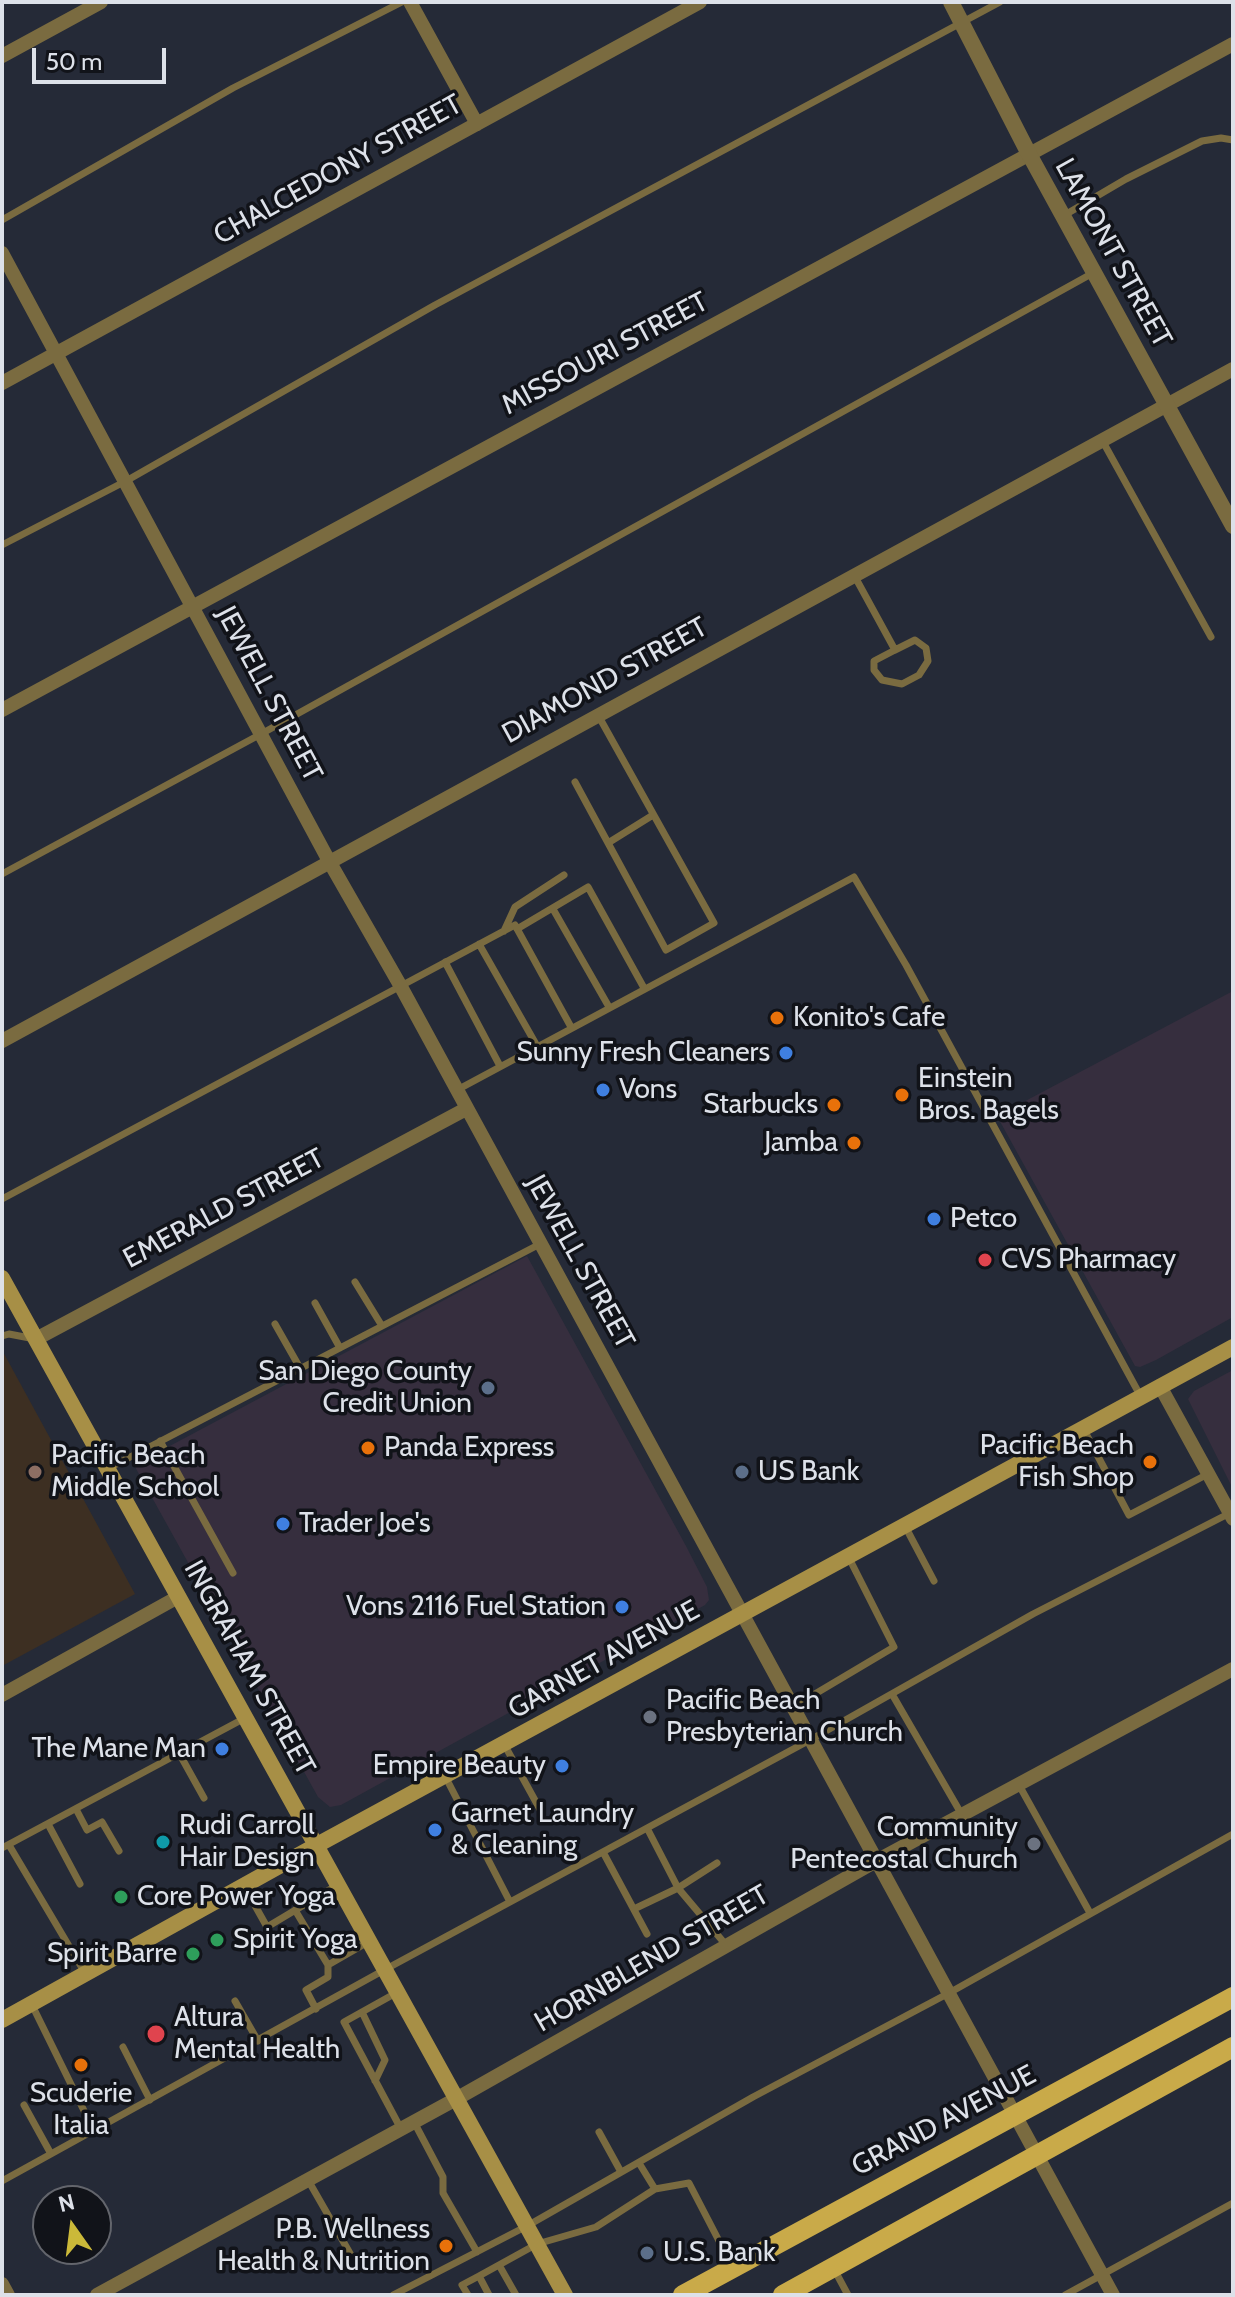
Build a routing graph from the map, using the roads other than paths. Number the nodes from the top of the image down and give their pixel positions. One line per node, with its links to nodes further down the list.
1 (101, 2): 9 (street)
2 (402, 2): 14 (lane)
3 (410, 2): 10 (street)
4 (700, 2): 10 (street, CHALCEDONY STREET)
5 (951, 2): 7 (street, LAMONT STREET)
6 (1000, 2): 7 (lane)
7 (963, 24): 12 (street, LAMONT STREET); 22 (lane)
8 (1233, 44): 12 (street, MISSOURI STREET)
9 (2, 56)
10 (477, 124): 17 (street, CHALCEDONY STREET)
11 (1233, 140): 13 (lane)
12 (1029, 154): 13 (street, LAMONT STREET); 26 (street, MISSOURI STREET)
13 (1063, 216): 16 (street, LAMONT STREET)
14 (2, 220)
15 (2, 253): 17 (street, JEWELL STREET)
16 (1094, 273): 20 (street, LAMONT STREET); 31 (lane)
17 (54, 354): 19 (street, CHALCEDONY STREET); 22 (street, JEWELL STREET)
18 (1233, 369): 20 (street, DIAMOND STREET)
19 (2, 383)
20 (1167, 405): 21 (street, DIAMOND STREET); 23 (street, LAMONT STREET)
21 (1102, 440): 25 (street, DIAMOND STREET); 27 (lane)
22 (126, 481): 24 (lane); 26 (street, JEWELL STREET)
23 (1232, 524)
24 (2, 545)
25 (854, 575): 28 (lane); 30 (street, DIAMOND STREET)
26 (193, 606): 29 (street, MISSOURI STREET); 31 (street, JEWELL STREET)
27 (1211, 637)
28 (895, 650): 28 (lane)
29 (2, 710)
30 (598, 715): 33 (lane); 35 (street, DIAMOND STREET)
31 (261, 734): 35 (street, JEWELL STREET); 36 (lane)
32 (575, 782): 34 (lane)
33 (653, 815): 34 (lane); 34 (lane)
34 (608, 843)
35 (329, 861): 43 (street, JEWELL STREET); 47 (street, DIAMOND STREET)
36 (2, 874)
37 (564, 875): 40 (lane)
38 (553, 909): 39 (lane); 44 (lane); 45 (lane)
39 (516, 927): 40 (lane); 46 (lane)
40 (504, 931): 41 (lane)
41 (479, 944): 42 (lane); 48 (lane)
42 (445, 962): 43 (lane); 49 (lane)
43 (400, 985): 50 (street, JEWELL STREET); 52 (lane)
44 (644, 988): 45 (lane); 65 (lane)
45 (609, 1007): 46 (lane)
46 (571, 1027): 48 (lane)
47 (2, 1041)
48 (537, 1046): 49 (lane)
49 (500, 1066): 50 (lane)
50 (457, 1090): 51 (street, JEWELL STREET)
51 (466, 1109): 53 (street, JEWELL STREET); 60 (street, EMERALD STREET)
52 (2, 1199)
53 (540, 1244): 58 (lane); 76 (street, JEWELL STREET)
54 (2, 1278): 60 (main road, INGRAHAM STREET)
55 (355, 1282): 58 (lane)
56 (315, 1303): 62 (lane)
57 (275, 1324): 63 (lane)
58 (382, 1326): 62 (lane)
59 (2, 1336): 60 (lane)
60 (36, 1339): 68 (main road, INGRAHAM STREET)
61 (1233, 1347): 64 (main road, GARNET AVENUE)
62 (340, 1348): 63 (lane)
63 (300, 1368): 67 (lane)
64 (1160, 1386): 65 (main road, GARNET AVENUE); 69 (street)
65 (1141, 1397): 66 (main road, GARNET AVENUE)
66 (1083, 1428): 69 (lane); 71 (main road, GARNET AVENUE)
67 (160, 1441): 68 (lane); 73 (lane)
68 (109, 1468): 75 (main road, INGRAHAM STREET)
69 (1208, 1474): 70 (street)
70 (1232, 1515): 78 (lane)
71 (905, 1526): 72 (main road, GARNET AVENUE); 74 (lane)
72 (848, 1556): 76 (main road, GARNET AVENUE); 80 (lane)
73 (233, 1573)
74 (934, 1581)
75 (178, 1597): 79 (street); 81 (main road, INGRAHAM STREET)
76 (743, 1614): 80 (street, JEWELL STREET); 83 (main road, GARNET AVENUE)
77 (1233, 1669): 86 (street, HORNBLEND STREET)
78 (892, 1694): 82 (lane); 90 (lane)
79 (2, 1695)
80 (793, 1707): 82 (street, JEWELL STREET)
81 (247, 1717): 84 (lane); 94 (main road, INGRAHAM STREET)
82 (810, 1740): 92 (lane); 98 (street, JEWELL STREET)
83 (504, 1744): 85 (main road, GARNET AVENUE); 89 (lane)
84 (179, 1753): 87 (lane); 88 (lane)
85 (445, 1776): 94 (main road, GARNET AVENUE); 104 (lane)
86 (1019, 1785): 90 (street, HORNBLEND STREET); 107 (lane)
87 (204, 1798)
88 (76, 1809): 91 (lane); 96 (lane)
89 (542, 1813)
90 (962, 1815): 98 (street, HORNBLEND STREET)
91 (48, 1824): 95 (lane); 100 (lane)
92 (647, 1828): 97 (lane); 103 (lane)
93 (1233, 1834): 107 (lane)
94 (317, 1845): 101 (main road, INGRAHAM STREET); 102 (main road, GARNET AVENUE)
95 (6, 1846): 113 (lane)
96 (119, 1851)
97 (603, 1852): 104 (lane); 105 (lane)
98 (878, 1860): 110 (street, HORNBLEND STREET); 115 (street, JEWELL STREET)
99 (717, 1863): 103 (lane)
100 (80, 1884)
101 (339, 1884): 106 (lane); 109 (main road, INGRAHAM STREET)
102 (244, 1886): 106 (lane); 113 (main road, GARNET AVENUE)
103 (678, 1888): 105 (lane); 110 (lane)
104 (510, 1902): 112 (lane)
105 (634, 1909): 108 (lane)
106 (295, 1910): 111 (lane)
107 (1090, 1913): 115 (lane)
108 (647, 1934)
109 (370, 1941): 111 (lane); 112 (main road, INGRAHAM STREET)
110 (727, 1946): 126 (street, HORNBLEND STREET)
111 (328, 1965): 119 (lane)
112 (386, 1969): 114 (main road, INGRAHAM STREET); 119 (lane)
113 (85, 1973): 118 (main road, GARNET AVENUE)
114 (398, 1992): 120 (lane); 126 (main road, INGRAHAM STREET)
115 (949, 1993): 129 (street, JEWELL STREET); 136 (lane)
116 (1233, 1997): 129 (main road, GRAND AVENUE)
117 (235, 2001): 122 (lane)
118 (32, 2005): 121 (main road, GARNET AVENUE); 132 (lane)
119 (316, 2009): 122 (lane)
120 (362, 2012): 125 (lane); 125 (lane)
121 (2, 2020)
122 (258, 2041): 127 (lane)
123 (123, 2047): 127 (lane)
124 (1233, 2047): 135 (main road)
125 (375, 2081): 131 (lane)
126 (456, 2099): 130 (street, HORNBLEND STREET); 142 (main road, INGRAHAM STREET)
127 (150, 2100): 132 (lane)
128 (24, 2105): 134 (lane)
129 (1015, 2115): 135 (street, JEWELL STREET); 147 (main road, GRAND AVENUE)
130 (414, 2122): 131 (street, HORNBLEND STREET); 144 (lane)
131 (401, 2129): 138 (street, HORNBLEND STREET)
132 (94, 2131): 134 (lane)
133 (599, 2132): 137 (lane)
134 (51, 2154): 139 (lane)
135 (1037, 2156): 146 (main road); 149 (street, JEWELL STREET)
136 (639, 2163): 137 (lane); 140 (lane)
137 (621, 2172): 142 (lane)
138 (308, 2180): 148 (lane); 154 (street, HORNBLEND STREET)
139 (2, 2181)
140 (655, 2189): 143 (lane); 147 (lane)
141 (1233, 2203): 149 (lane)
142 (527, 2226): 143 (main road, INGRAHAM STREET); 144 (lane)
143 (537, 2244): 145 (lane); 159 (main road, INGRAHAM STREET)
144 (477, 2252): 152 (lane)
145 (499, 2265): 150 (lane); 158 (lane)
146 (833, 2267): 161 (main road); 162 (lane)
147 (733, 2268): 160 (main road, GRAND AVENUE)
148 (359, 2269)
149 (1102, 2275): 163 (lane); 164 (street, JEWELL STREET)
150 (479, 2276): 156 (lane); 157 (lane)
151 (2, 2284): 153 (street)
152 (406, 2292): 155 (lane)
153 (8, 2295)
154 (97, 2295)
155 (393, 2295)
156 (468, 2295)
157 (489, 2295)
158 (516, 2295)
159 (565, 2295)
160 (683, 2295)
161 (783, 2295)
162 (848, 2295)
163 (1065, 2295)
164 (1113, 2295)

